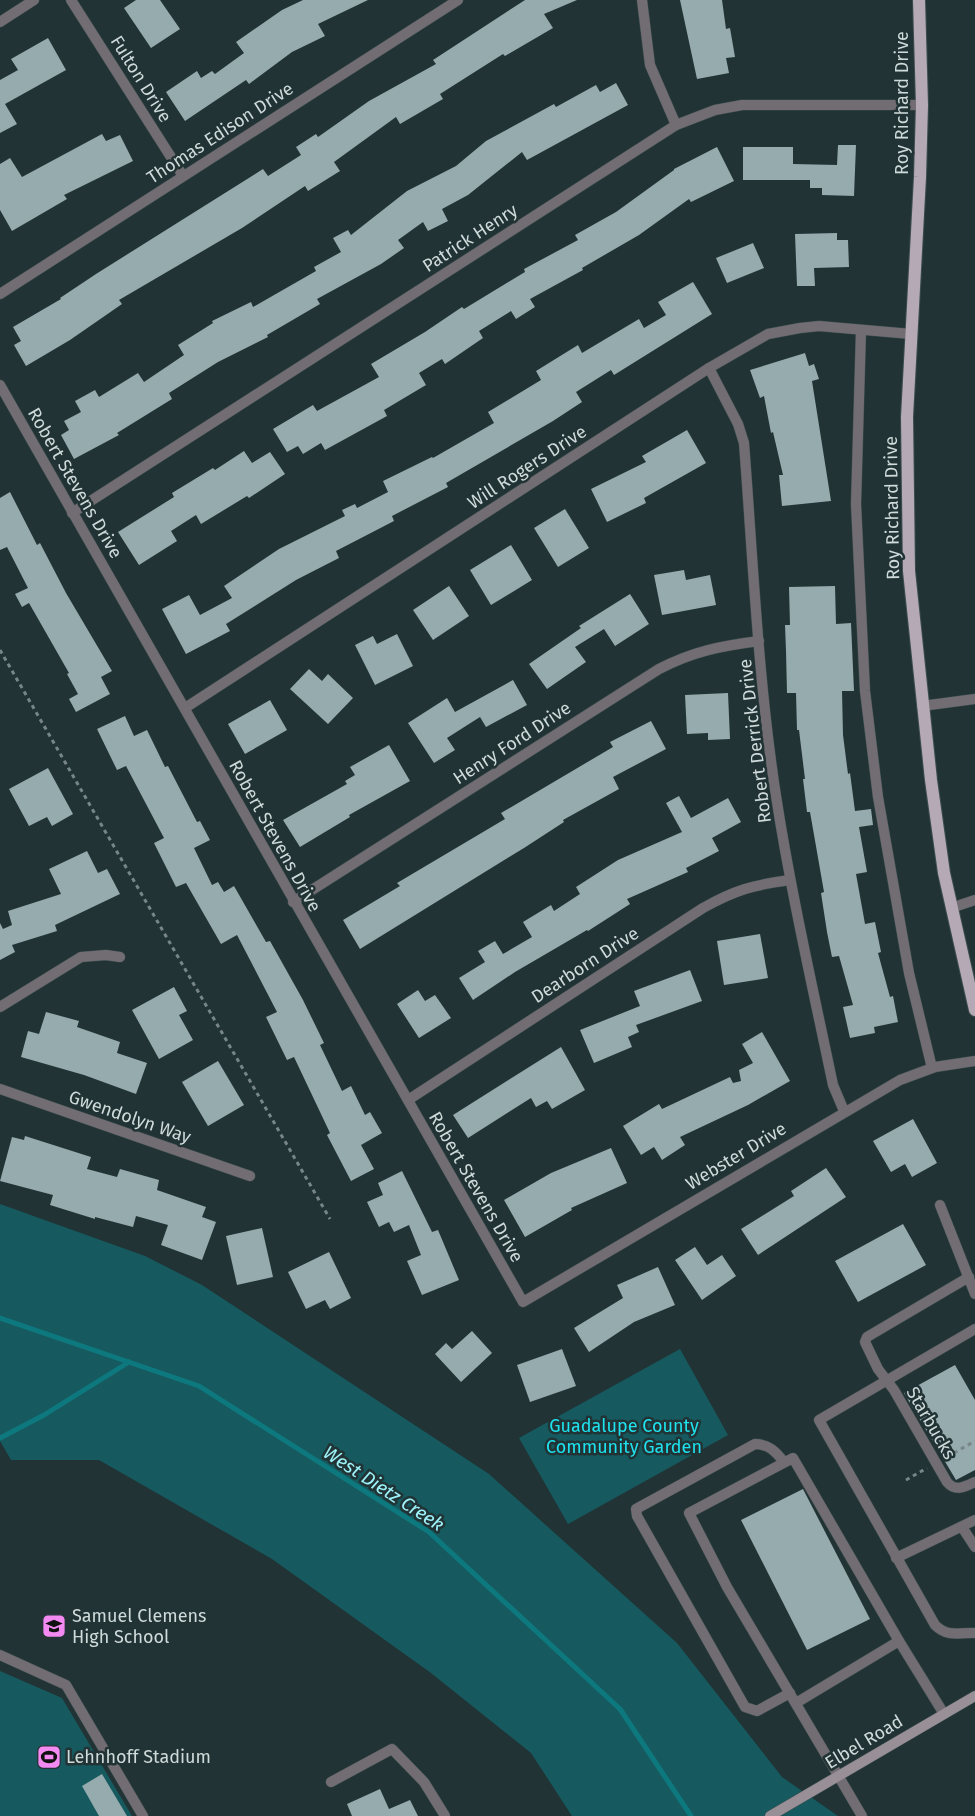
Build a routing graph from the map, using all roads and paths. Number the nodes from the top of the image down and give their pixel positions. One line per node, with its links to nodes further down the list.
1 (34, 0): 6 (street)
2 (71, 0): 9 (street, Fulton Drive)
3 (458, 0): 9 (street, Thomas Edison Drive)
4 (642, 0): 8 (street)
5 (919, 0): 7 (main road, Roy Richard Drive)
6 (0, 22)
7 (922, 105): 8 (street, Patrick Henry); 12 (main road, Roy Richard Drive)
8 (676, 125): 15 (street, Patrick Henry)
9 (183, 176): 10 (street, Thomas Edison Drive)
10 (0, 294)
11 (861, 330): 12 (street, Will Rogers Drive); 13 (street, Will Rogers Drive); 29 (street)
12 (911, 334): 19 (main road, Roy Richard Drive)
13 (709, 368): 16 (street, Robert Derrick Drive); 20 (street, Will Rogers Drive)
14 (0, 385): 15 (street, Robert Stevens Drive)
15 (72, 513): 20 (street, Robert Stevens Drive)
16 (759, 641): 21 (street, Robert Derrick Drive); 23 (street, Henry Ford Drive)
17 (0, 650): 35 (path)
18 (975, 699): 19 (street)
19 (922, 706): 24 (main road, Roy Richard Drive)
20 (185, 708): 23 (street, Robert Stevens Drive)
21 (790, 880): 31 (street, Dearborn Drive); 32 (street, Robert Derrick Drive)
22 (975, 900): 24 (street)
23 (293, 902): 31 (street, Robert Stevens Drive)
24 (952, 908): 27 (main road, Roy Richard Drive)
25 (120, 957): 26 (street)
26 (0, 1007)
27 (975, 1010)
28 (975, 1061): 29 (street, Webster Drive)
29 (932, 1068): 32 (street, Webster Drive)
30 (0, 1089): 33 (street, Gwendolyn Way)
31 (408, 1100): 38 (street, Robert Stevens Drive)
32 (844, 1111): 38 (street, Webster Drive)
33 (250, 1176)
34 (940, 1206): 36 (street)
35 (330, 1219)
36 (969, 1278): 37 (street); 40 (street)
37 (975, 1294)
38 (523, 1302)
39 (975, 1330): 40 (street)
40 (886, 1380): 42 (street, Starbucks); 46 (street)
41 (784, 1462): 48 (street); 50 (street); 50 (street)
42 (975, 1482)
43 (975, 1520): 44 (street)
44 (962, 1527): 45 (street); 46 (street)
45 (975, 1547)
46 (896, 1558): 47 (street)
47 (975, 1633)
48 (899, 1641): 52 (street); 53 (street)
49 (0, 1655): 56 (street)
50 (790, 1693): 52 (street)
51 (975, 1696): 53 (street, Elbel Road)
52 (796, 1702): 54 (street)
53 (944, 1714): 54 (street, Elbel Road)
54 (839, 1777): 58 (street, Elbel Road); 59 (street)
55 (331, 1782): 57 (street)
56 (143, 1816)
57 (445, 1816)
58 (770, 1816)
59 (862, 1816)

